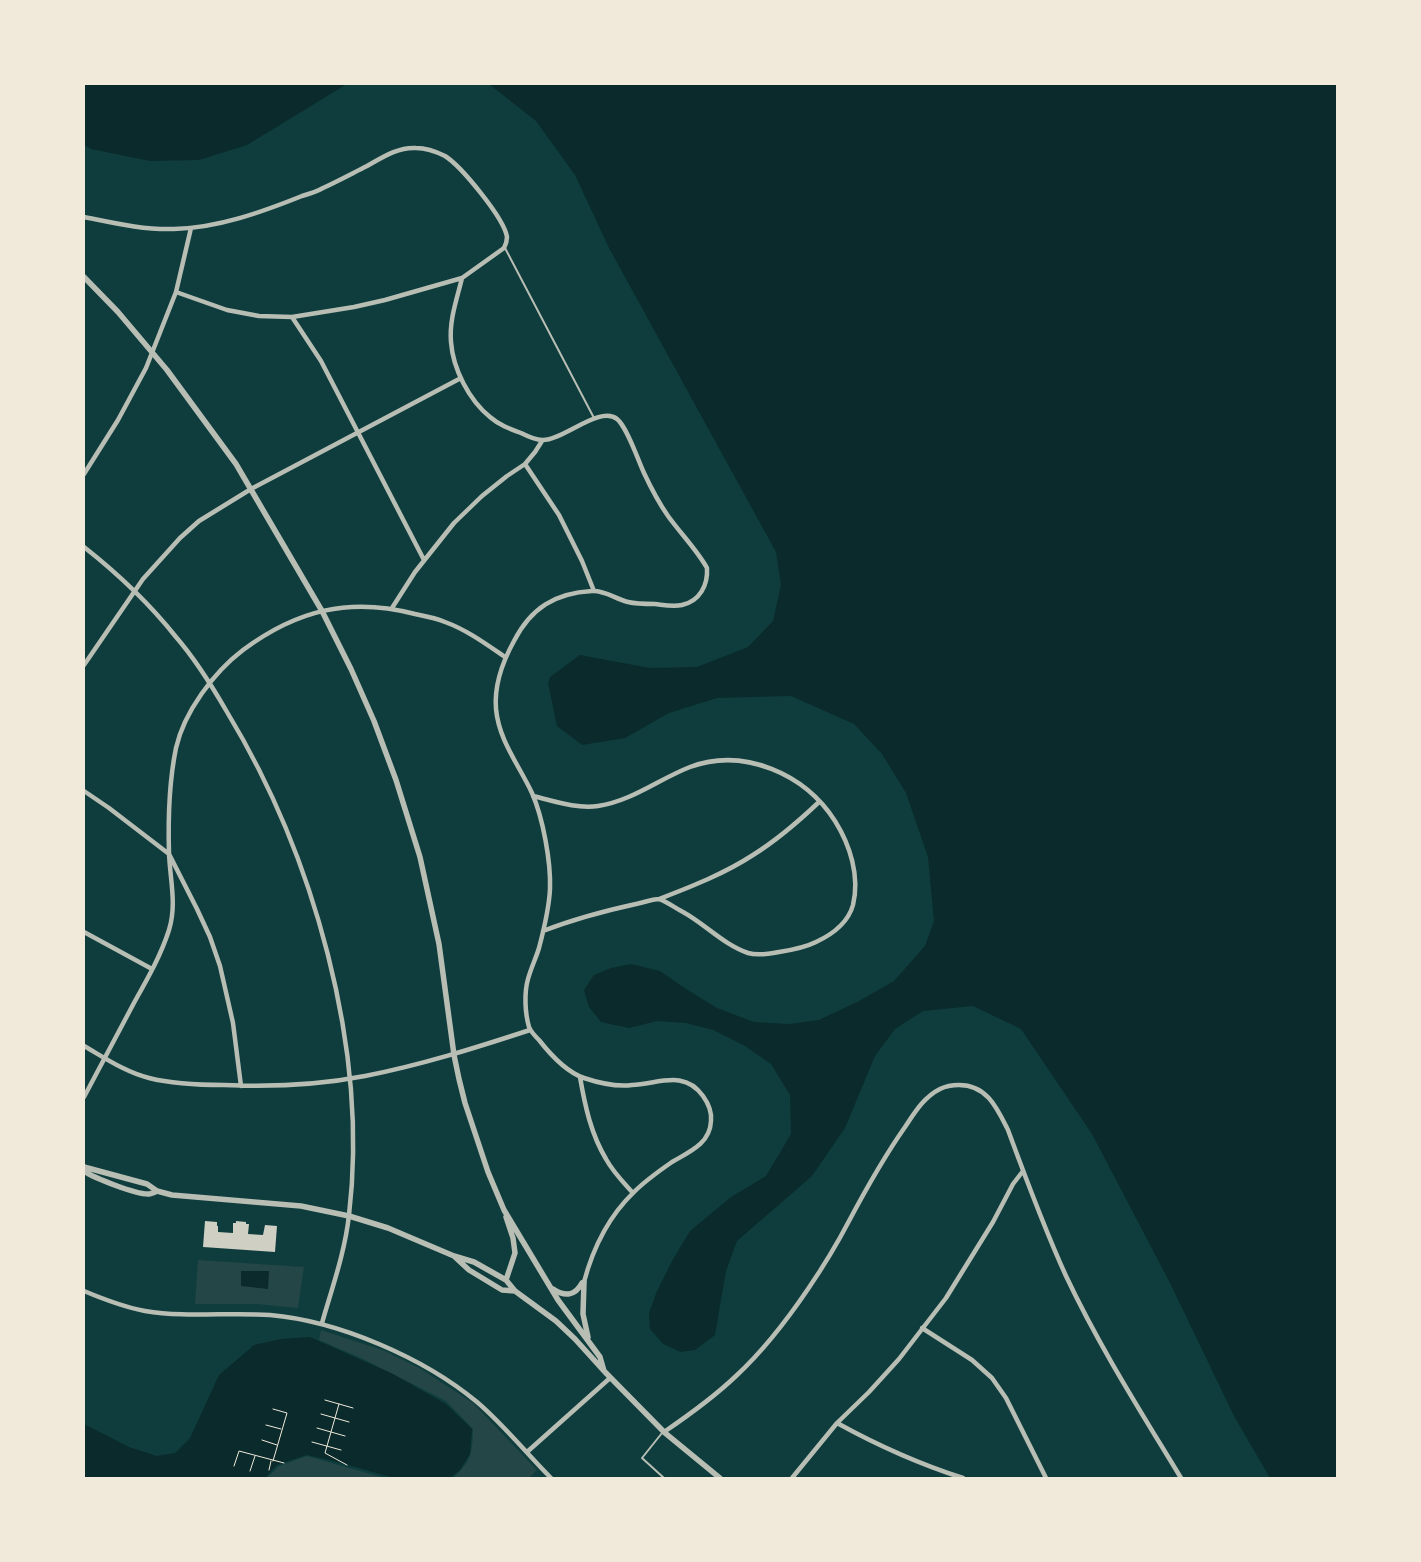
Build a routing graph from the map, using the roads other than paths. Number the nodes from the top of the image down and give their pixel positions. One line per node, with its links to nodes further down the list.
1 (84, 217): 2 (street)
2 (191, 228): 3 (street); 6 (street)
3 (504, 248): 5 (street); 10 (lane)
4 (84, 277): 8 (street)
5 (462, 278): 7 (street); 9 (street)
6 (176, 292): 7 (street); 8 (street)
7 (292, 317): 11 (street)
8 (153, 352): 14 (street); 15 (street)
9 (461, 378): 11 (street); 12 (street)
10 (594, 418): 12 (street); 19 (street)
11 (358, 432): 15 (street); 17 (street)
12 (542, 440): 13 (street)
13 (525, 464): 17 (street); 19 (street)
14 (84, 472)
15 (251, 489): 18 (street); 21 (street)
16 (84, 547): 18 (street)
17 (424, 560): 20 (street)
18 (134, 591): 23 (street); 24 (street)
19 (594, 591): 22 (street)
20 (392, 608): 21 (street); 22 (street)
21 (322, 611): 24 (street); 35 (street)
22 (506, 657): 26 (street)
23 (84, 665)
24 (209, 682): 28 (street); 37 (street)
25 (84, 791): 28 (street)
26 (533, 796): 27 (street); 30 (street)
27 (819, 802): 29 (street); 29 (street)
28 (169, 854): 32 (street); 39 (street)
29 (659, 900): 30 (street)
30 (543, 931): 33 (street)
31 (84, 932): 32 (street)
32 (152, 969): 36 (street)
33 (530, 1030): 35 (street); 38 (street)
34 (84, 1046): 36 (street)
35 (454, 1055): 37 (street); 45 (street)
36 (105, 1058): 39 (street); 40 (street)
37 (350, 1078): 39 (street); 46 (street)
38 (580, 1078): 44 (street); 44 (street)
39 (240, 1086)
40 (84, 1097)
41 (84, 1169): 43 (street); 43 (street)
42 (1023, 1171): 54 (street); 59 (street); 67 (street)
43 (157, 1191): 46 (street)
44 (632, 1193): 49 (street)
45 (504, 1210): 48 (street); 50 (street)
46 (349, 1216): 47 (street); 53 (street)
47 (454, 1256): 48 (street); 52 (street)
48 (506, 1280): 52 (street)
49 (584, 1282): 50 (street); 55 (street)
50 (550, 1286): 55 (street)
51 (84, 1291): 53 (street)
52 (515, 1291): 56 (street)
53 (322, 1323): 60 (street)
54 (922, 1328): 58 (street); 66 (street)
55 (589, 1341): 56 (street)
56 (604, 1371): 57 (street)
57 (610, 1378): 59 (street); 60 (street)
58 (837, 1423): 64 (street); 65 (street)
59 (664, 1432): 62 (lane); 63 (street)
60 (527, 1452): 61 (street)
61 (551, 1478)
62 (664, 1478)
63 (720, 1478)
64 (792, 1478)
65 (963, 1478)
66 (1046, 1478)
67 (1181, 1478)

